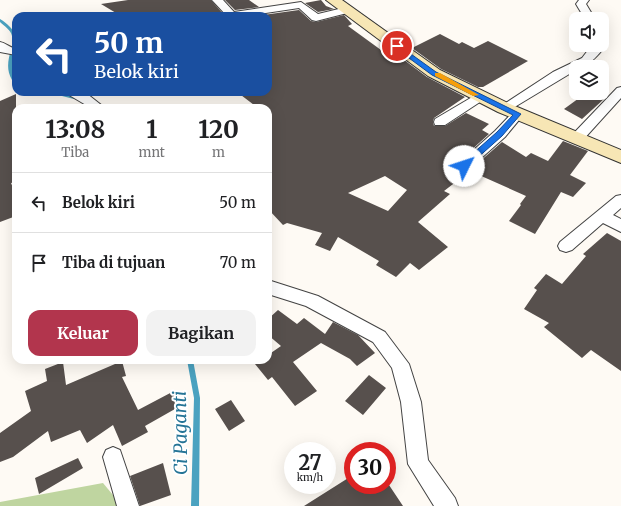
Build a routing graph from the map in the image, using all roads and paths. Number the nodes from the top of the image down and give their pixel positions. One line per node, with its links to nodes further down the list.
1 (217, 0): 5 (street)
2 (333, 0): 4 (street)
3 (584, 0): 7 (street)
4 (347, 10): 6 (street); 13 (street)
5 (229, 12)
6 (253, 12)
7 (586, 12)
8 (2, 47): 9 (street)
9 (12, 51)
10 (594, 52): 15 (street)
11 (621, 91): 17 (street)
12 (82, 96): 14 (street)
13 (479, 97): 15 (street); 16 (street)
14 (93, 104)
15 (511, 111): 17 (street); 19 (street)
16 (440, 122)
17 (577, 138): 18 (street)
18 (621, 157)
19 (464, 166)
20 (621, 200): 21 (street)
21 (602, 216): 22 (street); 23 (street)
22 (621, 226)
23 (566, 246)
24 (272, 288): 27 (street)
25 (113, 457): 26 (street)
26 (128, 506)
27 (447, 506)

